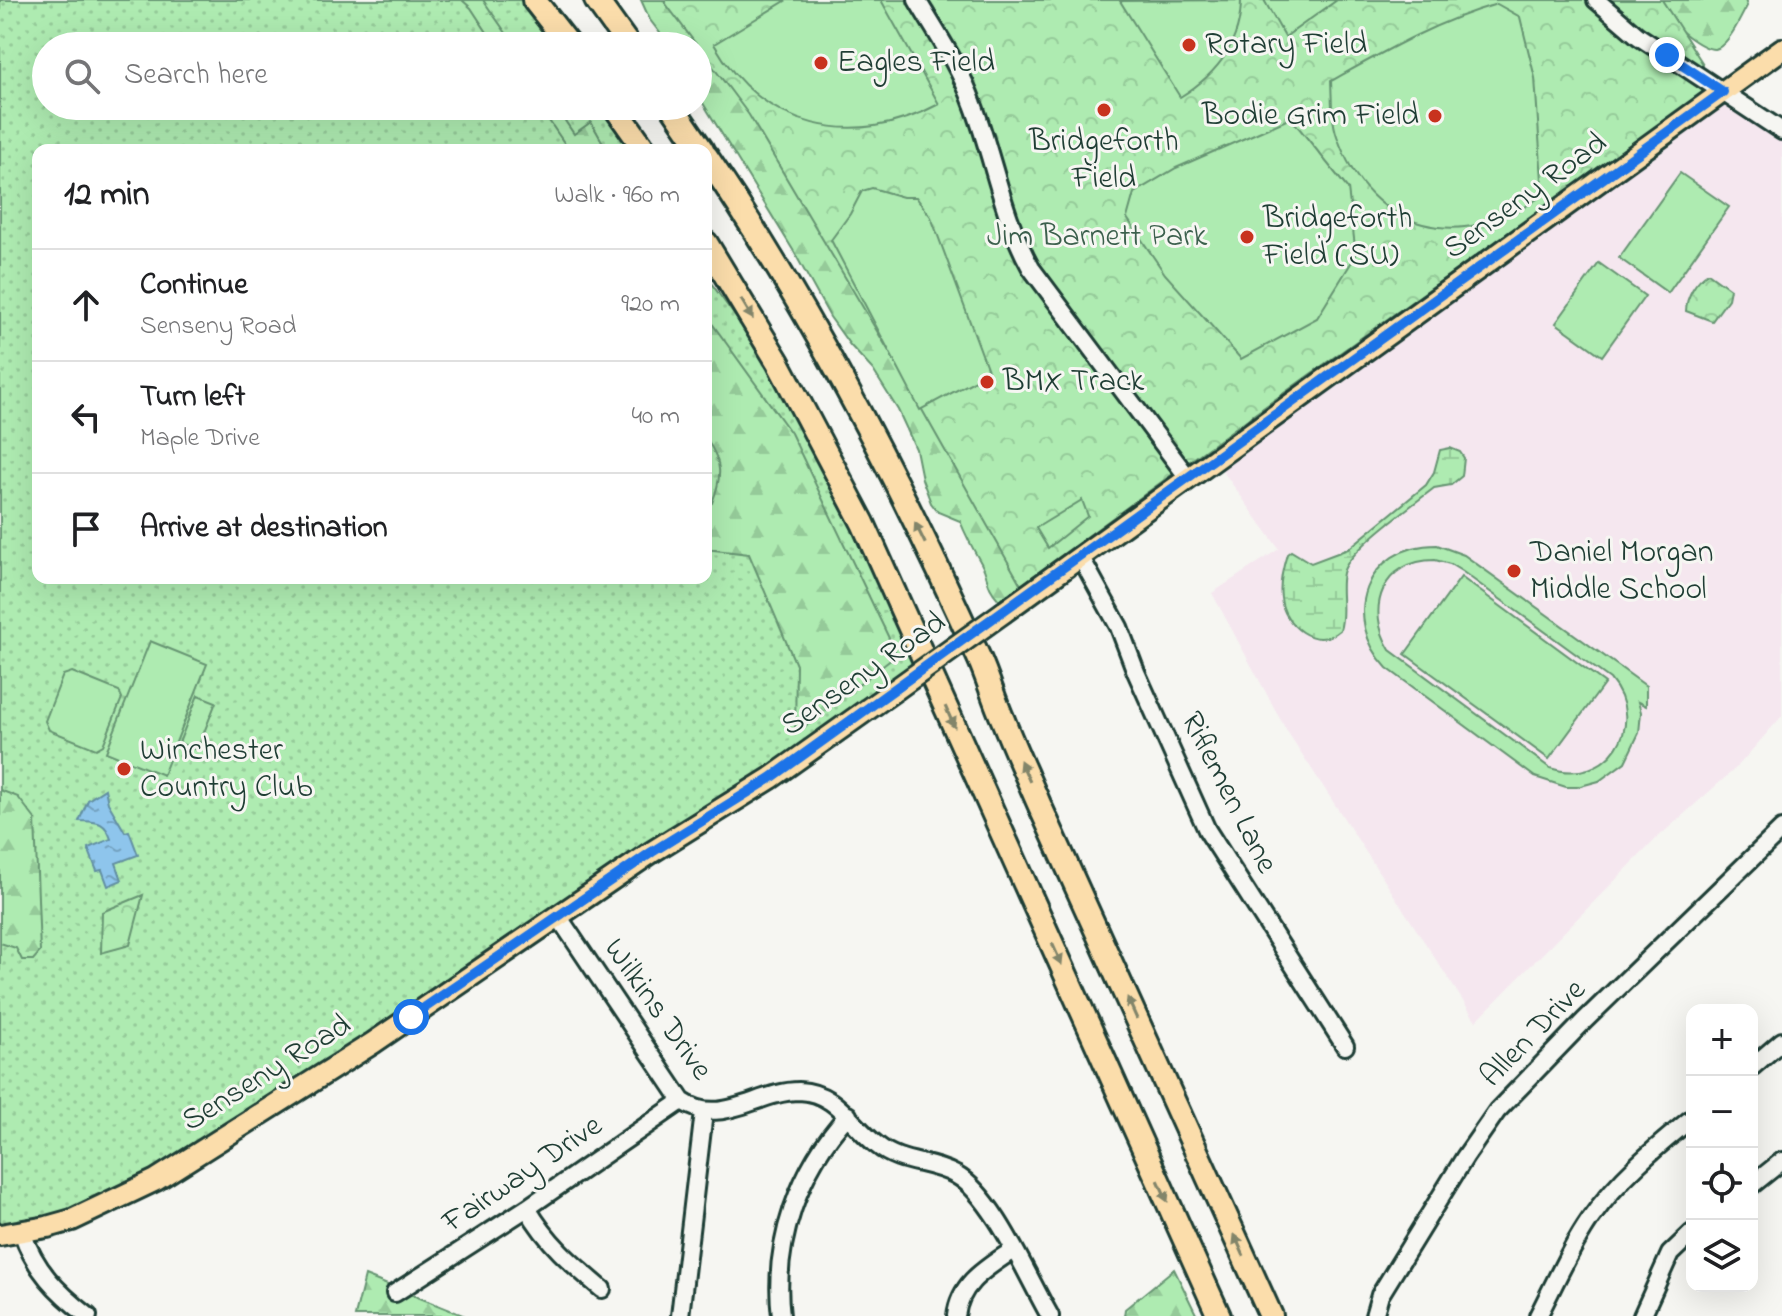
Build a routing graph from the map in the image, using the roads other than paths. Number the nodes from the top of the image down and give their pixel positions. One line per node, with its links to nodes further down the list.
1 (534, 0): 5 (highway)
2 (596, 0): 6 (highway)
3 (917, 0): 16 (street)
4 (1596, 0): 8 (street)
5 (559, 32)
6 (619, 32)
7 (1782, 49): 8 (main road, Senseny Road)
8 (1723, 92): 11 (street); 16 (main road, Senseny Road)
9 (624, 120): 12 (highway)
10 (682, 120): 13 (highway)
11 (1782, 131)
12 (641, 144)
13 (698, 144)
14 (712, 165): 42 (highway, one-way to 14)
15 (712, 253): 41 (highway, one-way to 41)
16 (1189, 479): 17 (main road, Senseny Road)
17 (1080, 556): 19 (main road, Senseny Road, bridge); 21 (street, Riflemen Lane)
18 (1782, 829): 43 (street, Allen Drive)
19 (558, 916): 23 (street, Wilkins Drive); 30 (main road, Senseny Road)
20 (1782, 1041): 22 (street)
21 (1345, 1046)
22 (1758, 1062)
23 (682, 1101): 24 (street, Wilkins Drive); 29 (street, Fairway Drive)
24 (704, 1112): 25 (street, Wilkins Drive); 37 (street)
25 (848, 1115): 33 (street, Wilkins Drive); 38 (street)
26 (1686, 1123): 44 (street)
27 (1782, 1161): 28 (street)
28 (1758, 1180)
29 (527, 1208): 34 (street); 35 (street, Fairway Drive)
30 (22, 1232): 31 (main road, Senseny Road); 36 (street)
31 (0, 1235)
32 (1686, 1239): 45 (street)
33 (1013, 1250): 39 (street); 40 (street, Wilkins Drive)
34 (602, 1289)
35 (395, 1293)
36 (88, 1316)
37 (680, 1316)
38 (781, 1316)
39 (956, 1316)
40 (1050, 1316)
41 (1219, 1316)
42 (1271, 1316)
43 (1374, 1316)
44 (1538, 1316)
45 (1642, 1316)

